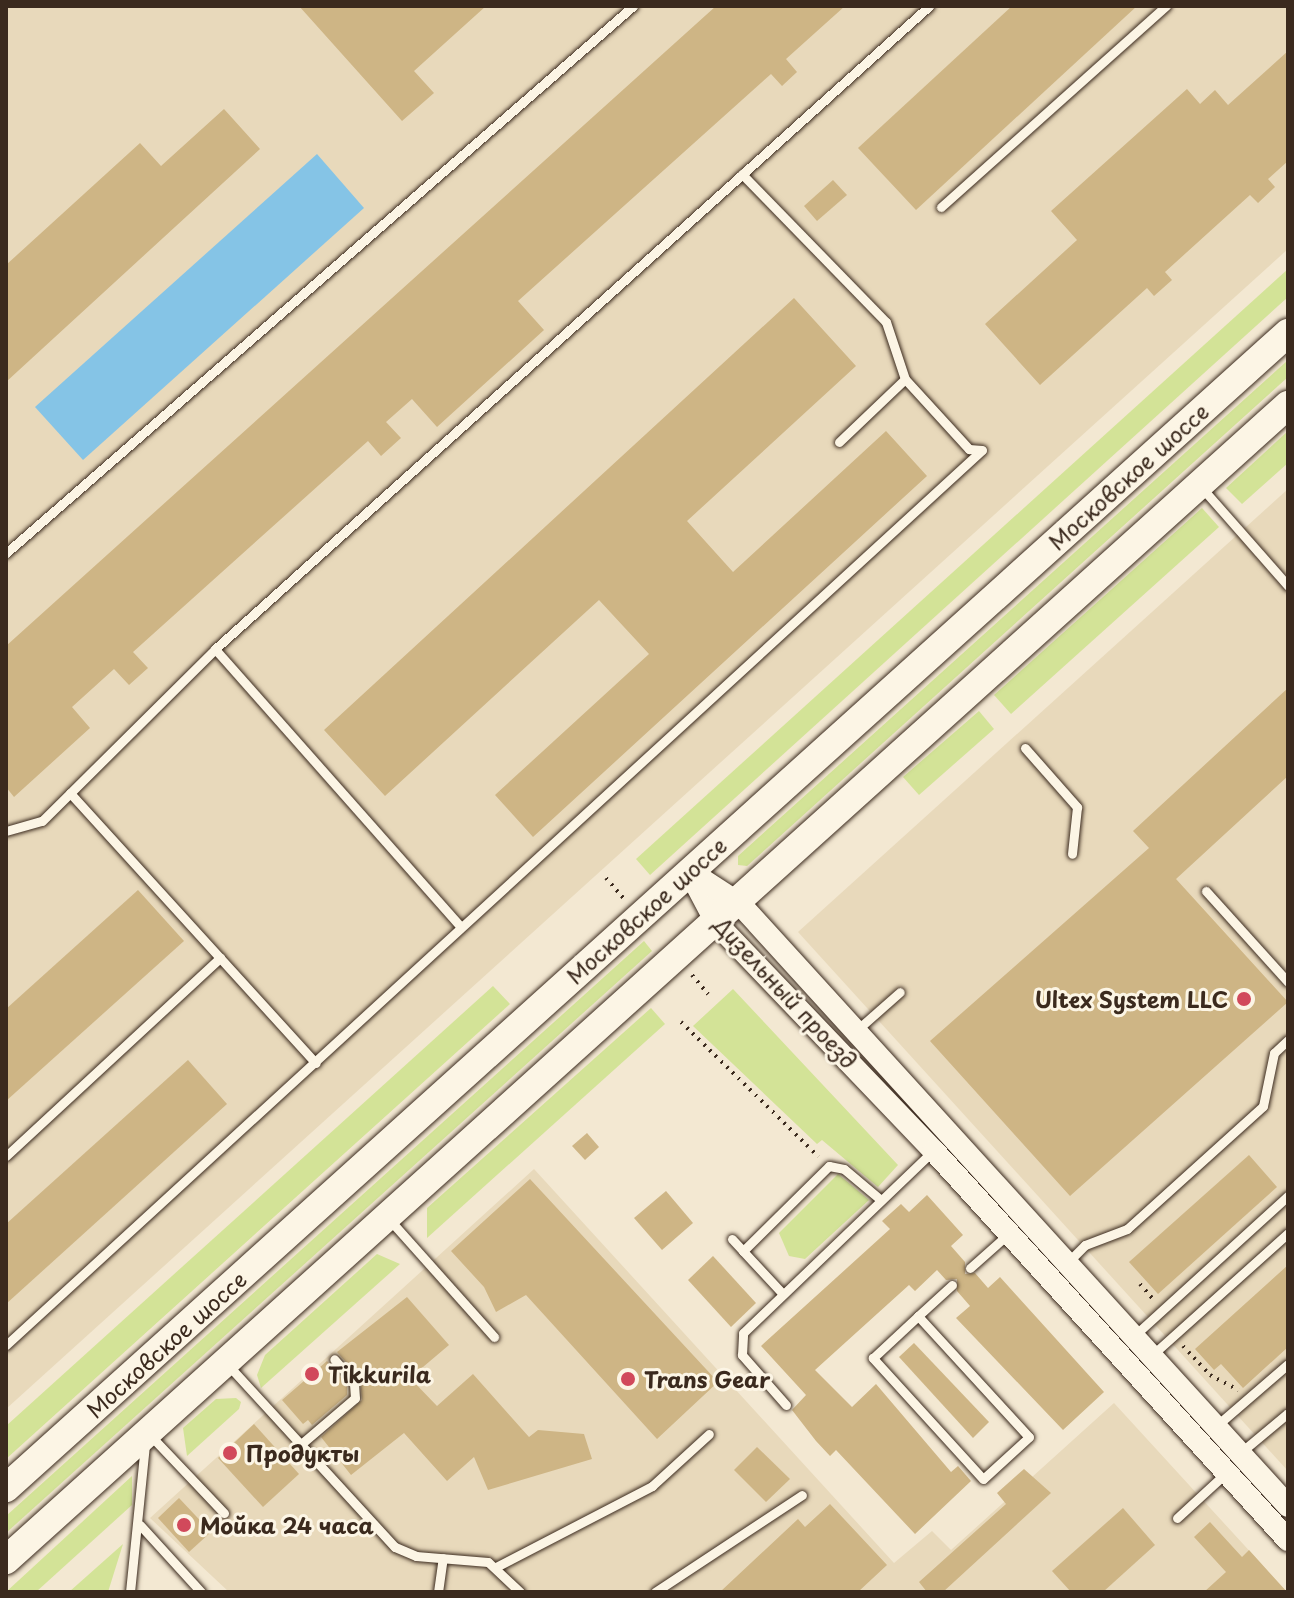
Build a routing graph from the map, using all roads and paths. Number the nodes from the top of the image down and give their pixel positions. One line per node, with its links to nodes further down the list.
1 (633, 6): 11 (lane)
2 (929, 6): 4 (lane)
3 (1166, 6): 5 (lane)
4 (742, 174): 7 (lane); 13 (lane)
5 (941, 207)
6 (1288, 333): 18 (main road, Московское шоссе)
7 (905, 379): 9 (lane); 24 (lane)
8 (1288, 405): 10 (main road)
9 (839, 442)
10 (1199, 485): 12 (lane); 22 (main road)
11 (6, 553)
12 (1288, 586)
13 (215, 649): 15 (lane); 24 (lane)
14 (1025, 748): 17 (lane)
15 (70, 793): 16 (lane); 25 (lane)
16 (6, 831)
17 (1072, 854)
18 (689, 871): 22 (street, Дизельный проезд); 23 (street, Дизельный проезд); 66 (main road, Московское шоссе)
19 (606, 878): 21 (path)
20 (1206, 891): 27 (lane)
21 (626, 901)
22 (740, 904): 23 (main road); 31 (street, Дизельный проезд)
23 (717, 924): 34 (street, Дизельный проезд); 39 (main road)
24 (461, 927): 33 (lane)
25 (220, 958): 33 (lane); 35 (lane)
26 (689, 973): 29 (path)
27 (1288, 982)
28 (900, 992): 31 (lane)
29 (708, 994)
30 (681, 1022): 36 (path)
31 (857, 1030): 44 (street, Дизельный проезд)
32 (1288, 1040): 44 (lane)
33 (316, 1063): 52 (lane)
34 (934, 1151): 38 (lane); 41 (street, Дизельный проезд)
35 (6, 1156)
36 (829, 1166): 38 (lane); 43 (lane)
37 (1288, 1196): 51 (lane)
38 (881, 1200): 47 (lane)
39 (387, 1217): 50 (lane); 55 (main road)
40 (1288, 1233): 49 (lane)
41 (1007, 1235): 45 (lane); 65 (street, Дизельный проезд)
42 (732, 1239): 43 (lane)
43 (743, 1251): 47 (lane)
44 (1066, 1265): 51 (street, Дизельный проезд)
45 (970, 1268)
46 (952, 1285): 48 (lane)
47 (782, 1293): 58 (lane)
48 (918, 1316): 48 (lane)
49 (1174, 1335): 53 (lane); 57 (path)
50 (494, 1337)
51 (1132, 1337): 53 (street, Дизельный проезд)
52 (6, 1345)
53 (1150, 1357): 60 (street, Дизельный проезд)
54 (334, 1359): 63 (lane)
55 (226, 1362): 61 (main road); 63 (lane)
56 (1288, 1364): 57 (lane)
57 (1247, 1400): 60 (lane)
58 (786, 1405)
59 (1288, 1413): 64 (lane)
60 (1215, 1427): 64 (street, Дизельный проезд)
61 (147, 1432): 69 (lane); 71 (lane); 74 (main road)
62 (709, 1434): 75 (lane)
63 (300, 1445): 73 (lane)
64 (1240, 1453): 68 (street, Дизельный проезд)
65 (1226, 1473): 70 (lane); 72 (street, Дизельный проезд)
66 (6, 1488)
67 (802, 1495): 76 (lane)
68 (1288, 1506)
69 (224, 1513)
70 (1177, 1518)
71 (140, 1525): 77 (lane); 78 (lane)
72 (1288, 1540)
73 (443, 1558): 75 (lane); 79 (lane)
74 (6, 1560)
75 (496, 1567): 80 (lane)
76 (657, 1591)
77 (130, 1592)
78 (201, 1592)
79 (438, 1592)
80 (520, 1592)

